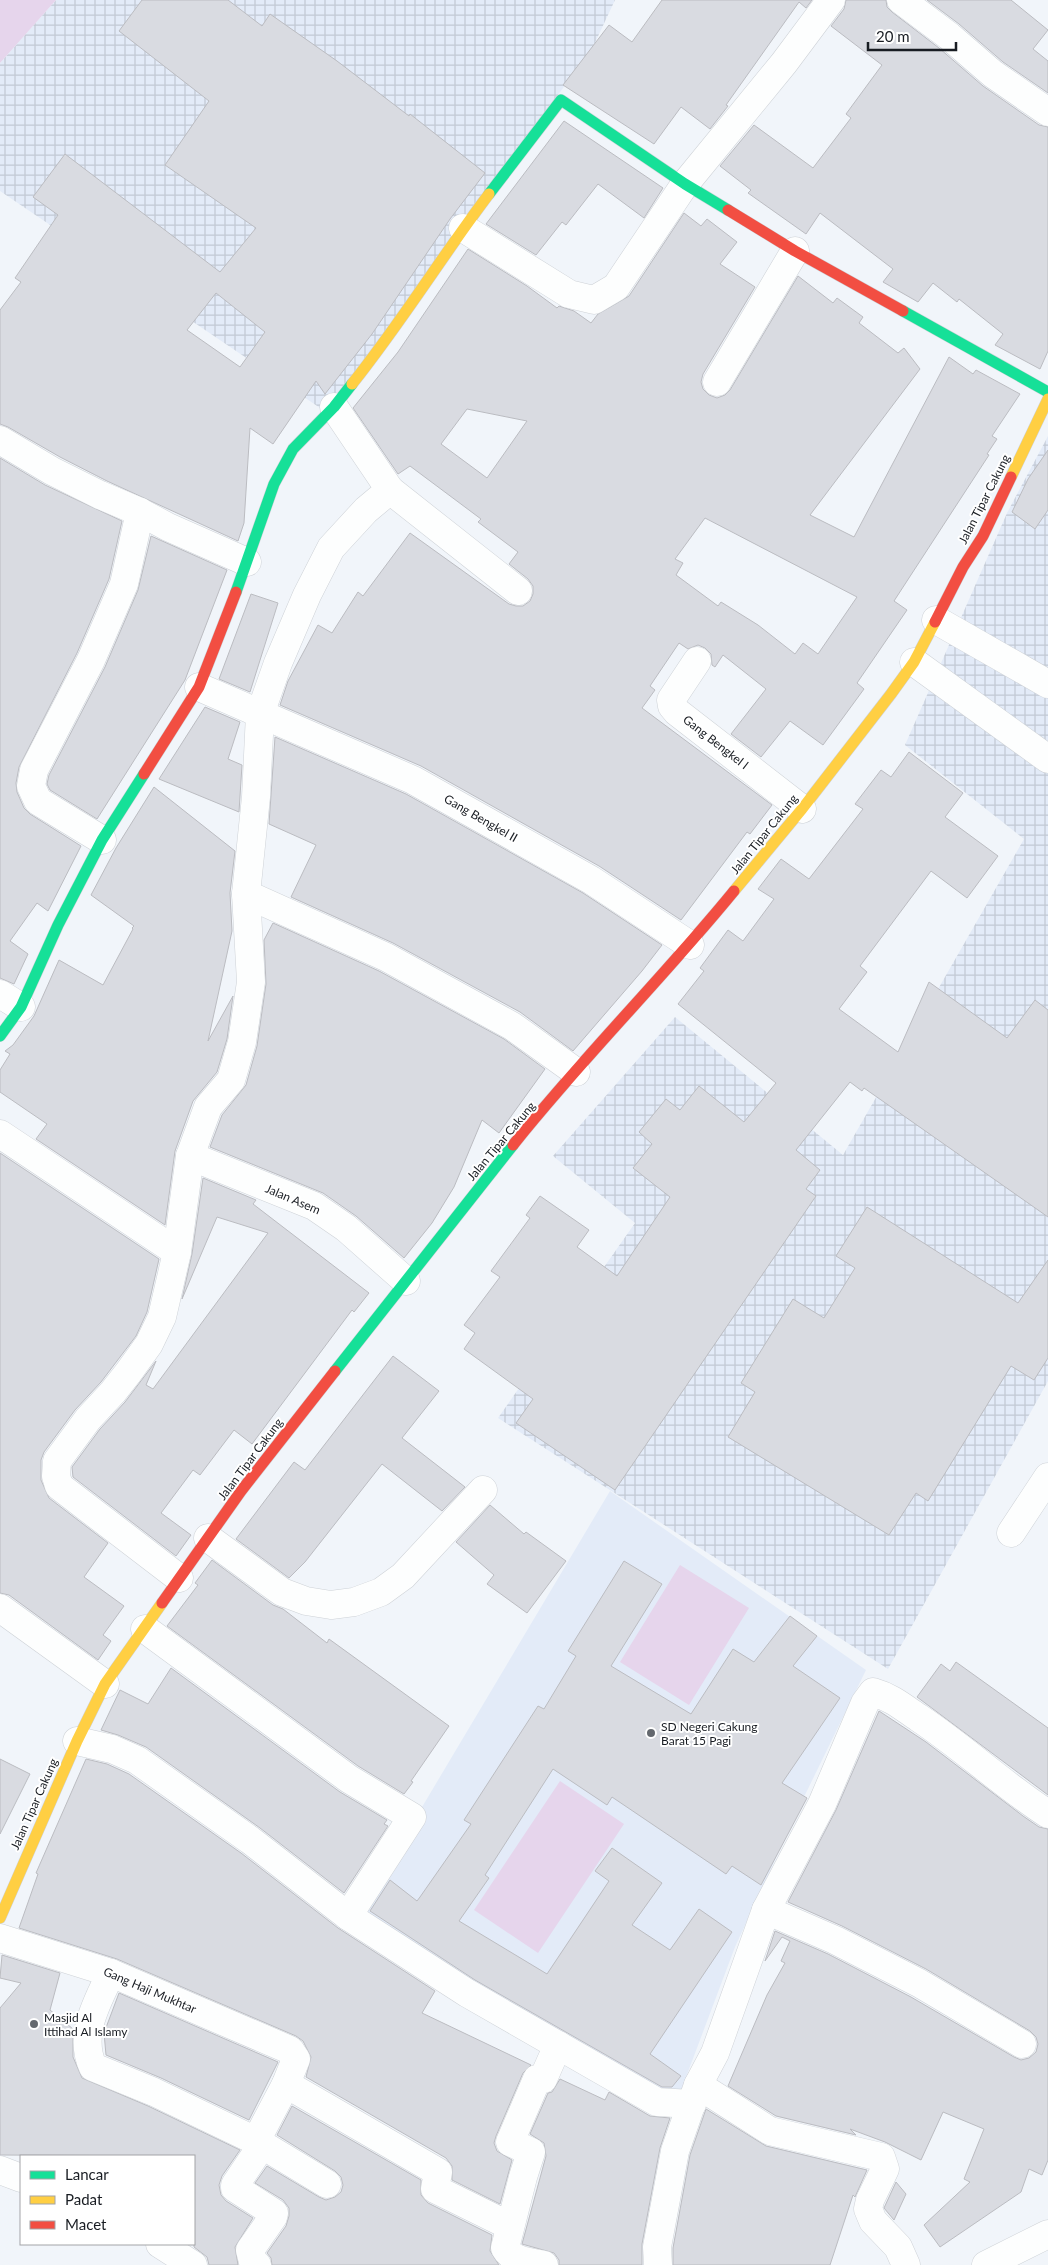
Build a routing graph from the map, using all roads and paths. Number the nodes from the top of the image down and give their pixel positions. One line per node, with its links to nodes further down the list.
1 (831, 0): 4 (street)
2 (901, 0): 3 (street)
3 (1048, 112)
4 (685, 184): 5 (street); 5 (street); 6 (street)
5 (463, 228): 10 (street)
6 (795, 250): 7 (street); 8 (street)
7 (717, 382)
8 (1048, 392)
9 (1048, 399): 16 (street, Jalan Tipar Cakung)
10 (334, 407): 12 (street); 14 (street)
11 (0, 440): 13 (street)
12 (390, 490): 15 (street); 21 (street)
13 (140, 512): 14 (street); 24 (street)
14 (247, 562): 20 (street)
15 (518, 591)
16 (936, 620): 18 (street, Jalan Tipar Cakung); 19 (street)
17 (696, 661): 23 (street, Gang Bengkel I)
18 (914, 662): 22 (street); 23 (street, Jalan Tipar Cakung)
19 (1048, 684)
20 (200, 688): 21 (street, Gang Bengkel II); 24 (street)
21 (260, 714): 25 (street); 26 (street, Gang Bengkel II)
22 (1048, 759)
23 (802, 809): 26 (street, Jalan Tipar Cakung)
24 (102, 840): 27 (street)
25 (246, 894): 29 (street); 31 (street)
26 (690, 946): 29 (street, Jalan Tipar Cakung)
27 (10, 1000): 28 (street)
28 (0, 1036)
29 (576, 1072): 33 (street, Jalan Tipar Cakung)
30 (0, 1134): 32 (street)
31 (190, 1156): 32 (street); 33 (street, Jalan Asem)
32 (177, 1252): 38 (street)
33 (406, 1281): 37 (street, Jalan Tipar Cakung)
34 (1048, 1477): 36 (street)
35 (484, 1490): 37 (street)
36 (1011, 1533)
37 (208, 1538): 38 (street, Jalan Tipar Cakung)
38 (178, 1578): 40 (street, Jalan Tipar Cakung)
39 (0, 1608): 41 (street)
40 (145, 1629): 41 (street, Jalan Tipar Cakung); 45 (street)
41 (105, 1684): 42 (street, Jalan Tipar Cakung)
42 (76, 1741): 45 (street); 46 (street, Jalan Tipar Cakung)
43 (1048, 1814): 44 (street)
44 (766, 1910): 49 (street); 52 (street)
45 (348, 1916): 50 (street)
46 (0, 1918)
47 (0, 1938): 48 (street, Gang Haji Mukhtar)
48 (111, 1973): 51 (street, Gang Haji Mukhtar); 53 (street)
49 (1022, 2044)
50 (558, 2045): 52 (street); 57 (street)
51 (286, 2084): 53 (street); 57 (street)
52 (695, 2095): 63 (street); 64 (street)
53 (259, 2143): 56 (street); 61 (street)
54 (0, 2170): 55 (street)
55 (20, 2178)
56 (327, 2184)
57 (510, 2226): 62 (street)
58 (1048, 2234): 65 (street)
59 (162, 2245): 60 (street)
60 (193, 2265)
61 (257, 2265)
62 (544, 2265)
63 (658, 2265)
64 (906, 2265)
65 (986, 2265)

